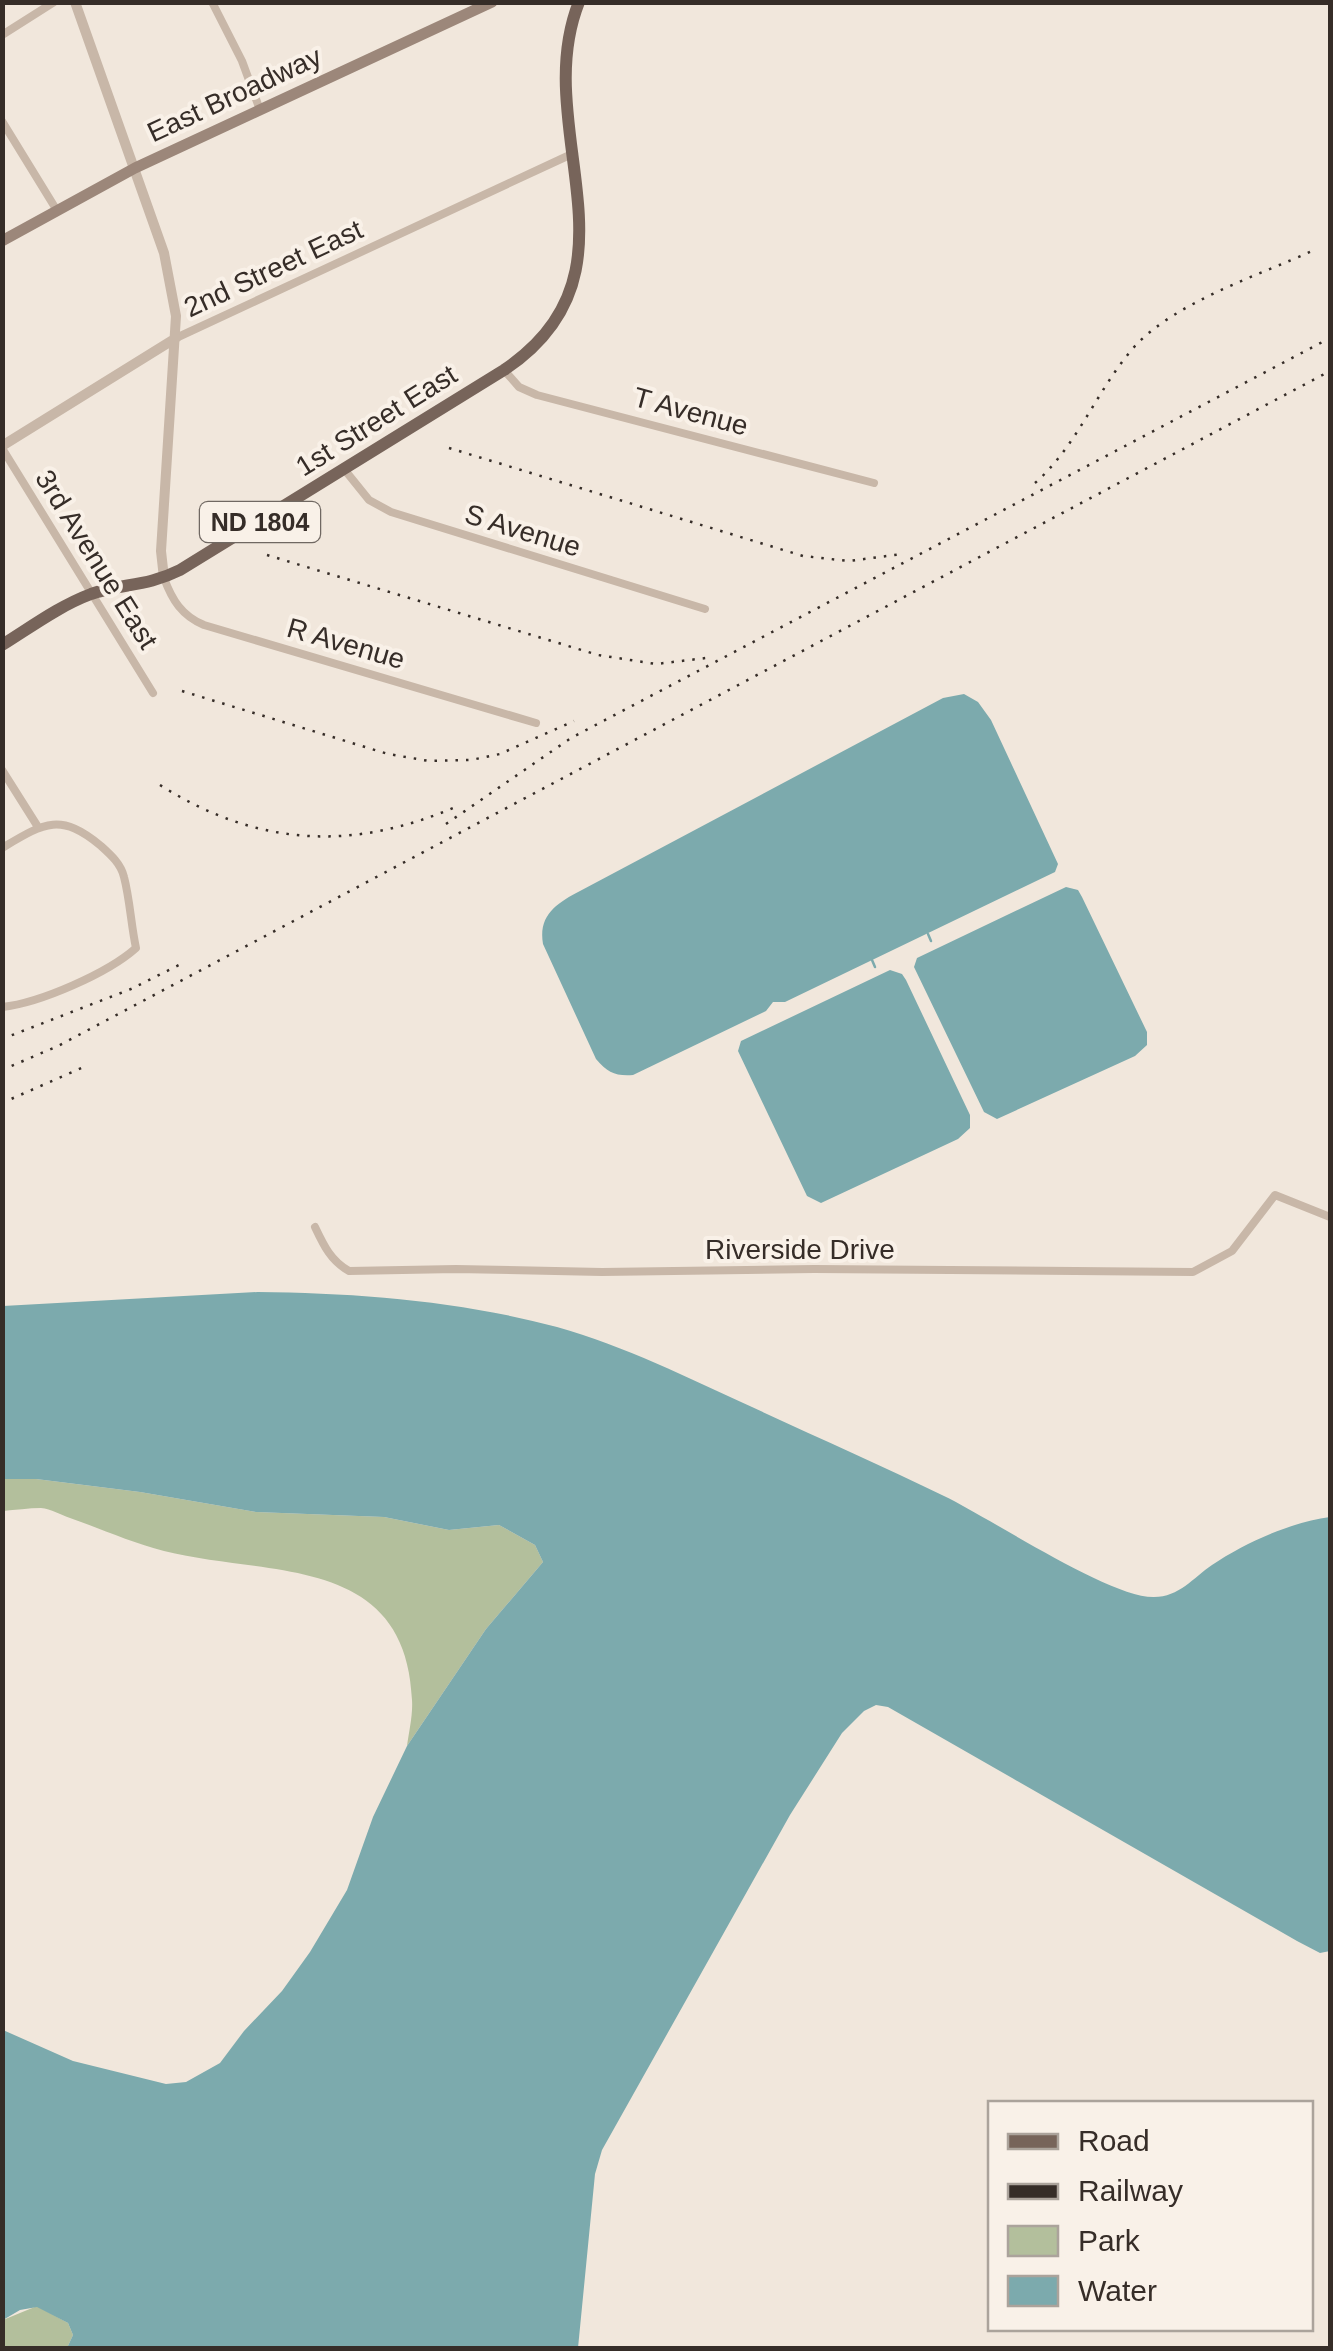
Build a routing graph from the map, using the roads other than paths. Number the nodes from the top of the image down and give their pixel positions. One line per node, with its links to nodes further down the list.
1 (54, 2): 7 (street)
2 (75, 2): 11 (street)
3 (212, 2): 8 (street)
4 (492, 2): 6 (main road, East Broadway)
5 (579, 2): 10 (main road, ND 1804)
6 (471, 7): 8 (main road, East Broadway)
7 (2, 35)
8 (260, 110): 11 (main road, East Broadway)
9 (2, 121): 12 (street)
10 (574, 153): 14 (street, 2nd Street East); 15 (main road, 1st Street East / ND 1804)
11 (135, 168): 12 (main road, East Broadway); 14 (street)
12 (56, 209): 13 (main road, East Broadway)
13 (2, 241)
14 (176, 338): 16 (street, 2nd Street East); 19 (street)
15 (504, 370): 17 (main road, 1st Street East / ND 1804); 18 (street, T Avenue)
16 (2, 447): 20 (street, 3rd Avenue East)
17 (344, 469): 19 (main road, 1st Street East / ND 1804); 21 (street, S Avenue)
18 (874, 482)
19 (164, 578): 20 (main road, 1st Street East / ND 1804); 24 (street, R Avenue)
20 (91, 594): 22 (main road, 1st Street East / ND 1804); 23 (street, 3rd Avenue East)
21 (705, 608)
22 (2, 645)
23 (153, 693)
24 (536, 723)
25 (2, 770): 26 (street)
26 (38, 827): 27 (street); 28 (street)
27 (2, 848)
28 (2, 1007)
29 (1330, 1217): 30 (street, Riverside Drive)
30 (315, 1227)

